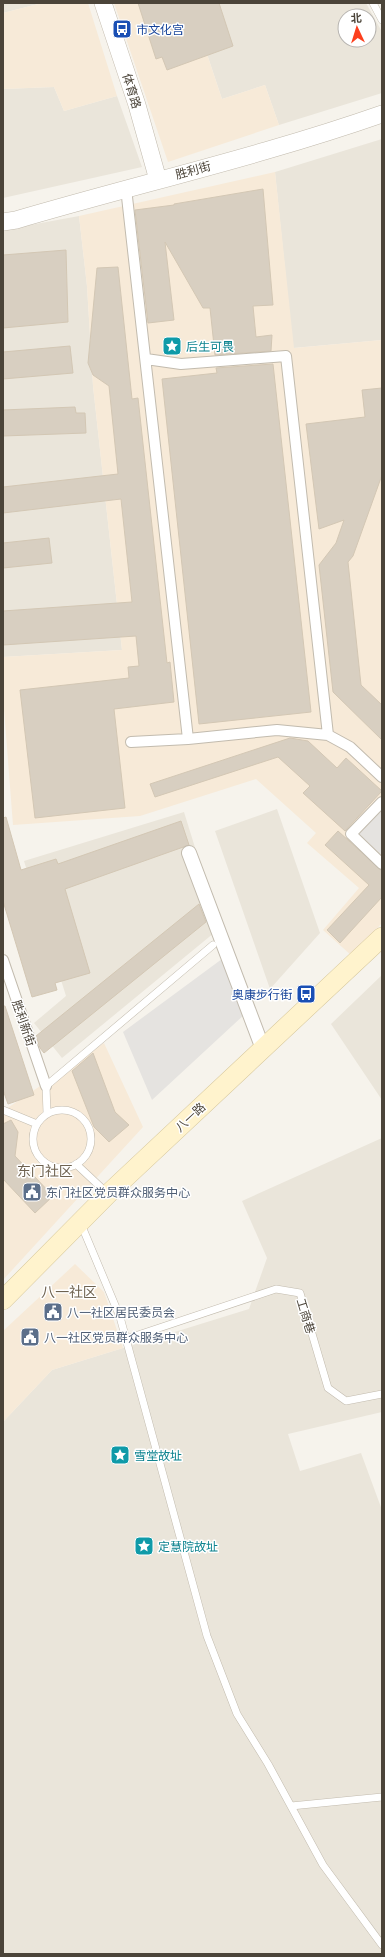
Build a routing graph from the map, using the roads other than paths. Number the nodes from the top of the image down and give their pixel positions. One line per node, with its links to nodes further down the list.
1 (103, 3): 5 (street, 体育路)
2 (373, 3): 3 (lane)
3 (382, 20)
4 (382, 114): 5 (street, 胜利街)
5 (158, 180): 6 (street, 胜利街)
6 (126, 188): 7 (street, 胜利街); 8 (street)
7 (3, 222)
8 (146, 359): 9 (street); 10 (street)
9 (328, 735): 10 (street); 12 (street)
10 (188, 739): 11 (street)
11 (131, 742)
12 (382, 777)
13 (382, 802): 15 (street)
14 (189, 853): 19 (street)
15 (382, 864)
16 (382, 937): 19 (main road, 八一路)
17 (214, 944): 20 (lane)
18 (3, 960): 20 (street, 胜利新街)
19 (263, 1048): 25 (main road, 八一路)
20 (46, 1086): 22 (lane)
21 (3, 1110): 23 (lane)
22 (47, 1113): 23 (lane); 24 (lane)
23 (36, 1124): 24 (lane)
24 (76, 1164): 25 (lane)
25 (108, 1194): 26 (main road, 八一路)
26 (80, 1223): 27 (main road, 八一路); 28 (lane)
27 (3, 1300)
28 (126, 1339): 29 (lane, 工商巷); 31 (lane)
29 (382, 1394)
30 (382, 1797): 31 (lane)
31 (291, 1806): 32 (lane)
32 (382, 1945)

